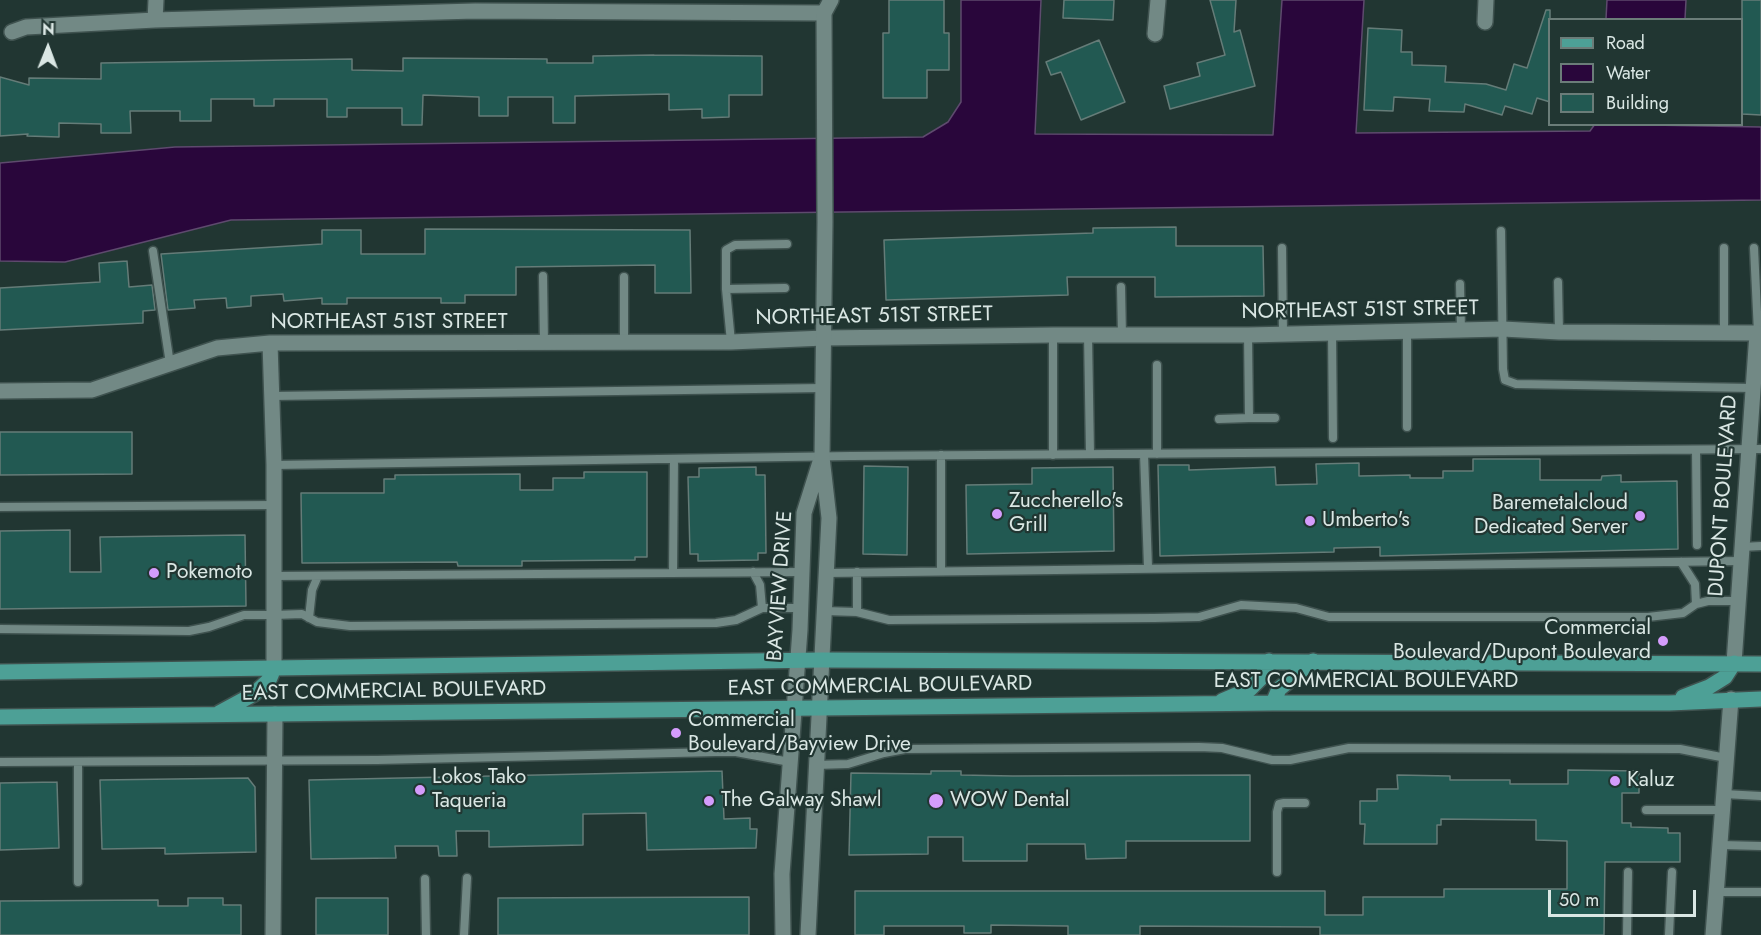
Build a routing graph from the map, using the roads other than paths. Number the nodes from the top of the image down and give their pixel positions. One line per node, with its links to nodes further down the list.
1 (156, 0): 6 (street)
2 (1158, 0): 9 (street)
3 (1486, 0): 7 (street)
4 (824, 4): 5 (street); 35 (street, BAYVIEW DRIVE)
5 (476, 5): 6 (street)
6 (154, 20): 8 (street)
7 (1485, 22)
8 (12, 32)
9 (1155, 34)
10 (1502, 231): 23 (lane)
11 (787, 244): 22 (lane)
12 (1282, 248): 31 (lane)
13 (1724, 248): 27 (lane)
14 (1754, 248): 29 (lane)
15 (153, 251): 40 (lane)
16 (543, 276): 38 (lane)
17 (624, 277): 39 (lane)
18 (1558, 282): 26 (lane)
19 (1460, 284): 25 (lane)
20 (1121, 287): 34 (lane)
21 (785, 288): 22 (lane)
22 (726, 289): 36 (lane)
23 (1503, 329): 25 (street, NORTHEAST 51ST STREET); 26 (street, NORTHEAST 51ST STREET); 43 (lane)
24 (1407, 331): 25 (street, NORTHEAST 51ST STREET); 28 (street, NORTHEAST 51ST STREET); 49 (lane)
25 (1461, 331)
26 (1559, 332): 27 (street, NORTHEAST 51ST STREET)
27 (1724, 332): 29 (street, NORTHEAST 51ST STREET)
28 (1332, 333): 31 (street, NORTHEAST 51ST STREET); 50 (lane)
29 (1759, 333): 43 (street, DUPONT BOULEVARD)
30 (1053, 334): 32 (street, NORTHEAST 51ST STREET); 35 (street, NORTHEAST 51ST STREET); 57 (lane)
31 (1282, 334): 33 (street, NORTHEAST 51ST STREET)
32 (1088, 335): 34 (street, NORTHEAST 51ST STREET); 53 (lane)
33 (1248, 335): 34 (street, NORTHEAST 51ST STREET); 46 (lane)
34 (1122, 336)
35 (824, 338): 36 (street, NORTHEAST 51ST STREET); 42 (street, BAYVIEW DRIVE)
36 (731, 342): 39 (street, NORTHEAST 51ST STREET)
37 (270, 343): 38 (street, NORTHEAST 51ST STREET); 40 (street, NORTHEAST 51ST STREET); 45 (street)
38 (544, 343): 39 (street, NORTHEAST 51ST STREET)
39 (624, 343)
40 (170, 364): 44 (street, NORTHEAST 51ST STREET)
41 (1157, 365): 55 (lane)
42 (823, 388): 45 (lane); 58 (street, BAYVIEW DRIVE)
43 (1753, 388): 51 (street, DUPONT BOULEVARD)
44 (0, 391)
45 (272, 396): 60 (street)
46 (1249, 418): 47 (lane); 48 (lane)
47 (1275, 418)
48 (1219, 419)
49 (1407, 427)
50 (1333, 438)
51 (1755, 449): 52 (lane); 65 (street, DUPONT BOULEVARD)
52 (1696, 450): 55 (lane); 63 (lane)
53 (1090, 454): 54 (lane); 57 (lane)
54 (1144, 454): 55 (lane); 67 (lane)
55 (1157, 454)
56 (941, 455): 57 (lane); 58 (lane); 68 (lane)
57 (1053, 455)
58 (822, 457): 59 (lane); 70 (street, BAYVIEW DRIVE); 73 (street, BAYVIEW DRIVE)
59 (674, 459): 60 (lane); 72 (lane)
60 (274, 465): 61 (street)
61 (274, 506): 62 (lane); 74 (street)
62 (0, 507)
63 (1696, 545)
64 (1761, 546): 65 (lane)
65 (1742, 554): 66 (lane); 76 (street, DUPONT BOULEVARD)
66 (1681, 562): 67 (lane); 77 (lane)
67 (1148, 567): 68 (lane)
68 (941, 571): 71 (lane)
69 (753, 572): 70 (lane); 72 (lane); 78 (lane)
70 (802, 572): 79 (street, BAYVIEW DRIVE)
71 (857, 572): 73 (lane); 81 (lane)
72 (673, 573): 75 (lane)
73 (827, 573): 80 (street, BAYVIEW DRIVE)
74 (274, 576): 75 (lane); 82 (street)
75 (318, 576): 83 (lane)
76 (1738, 601): 77 (lane); 89 (street, DUPONT BOULEVARD)
77 (1695, 603): 81 (lane)
78 (762, 608): 79 (lane); 83 (lane)
79 (801, 608): 85 (street, BAYVIEW DRIVE)
80 (825, 611): 81 (lane); 86 (street, BAYVIEW DRIVE)
81 (857, 612)
82 (274, 615): 83 (lane); 84 (lane); 91 (street)
83 (309, 618)
84 (0, 630)
85 (797, 660): 86 (main road, EAST COMMERCIAL BOULEVARD); 91 (main road, EAST COMMERCIAL BOULEVARD); 98 (street, BAYVIEW DRIVE)
86 (822, 660): 87 (main road, EAST COMMERCIAL BOULEVARD); 99 (street, BAYVIEW DRIVE)
87 (1269, 661): 88 (main road, EAST COMMERCIAL BOULEVARD); 97 (main road)
88 (1313, 661): 89 (main road, EAST COMMERCIAL BOULEVARD); 95 (main road)
89 (1734, 663): 90 (main road, EAST COMMERCIAL BOULEVARD); 96 (main road)
90 (1761, 664)
91 (274, 668): 92 (main road, EAST COMMERCIAL BOULEVARD); 101 (main road)
92 (0, 672)
93 (1731, 699): 94 (main road, EAST COMMERCIAL BOULEVARD); 96 (main road, EAST COMMERCIAL BOULEVARD); 103 (street)
94 (1761, 699)
95 (1272, 703): 96 (main road, EAST COMMERCIAL BOULEVARD); 97 (main road, EAST COMMERCIAL BOULEVARD)
96 (1670, 703)
97 (1216, 704): 99 (main road, EAST COMMERCIAL BOULEVARD)
98 (794, 709): 99 (main road, EAST COMMERCIAL BOULEVARD); 100 (main road, EAST COMMERCIAL BOULEVARD); 107 (street, BAYVIEW DRIVE)
99 (819, 709): 108 (street, BAYVIEW DRIVE)
100 (275, 714): 101 (main road, EAST COMMERCIAL BOULEVARD); 104 (street)
101 (217, 715): 102 (main road, EAST COMMERCIAL BOULEVARD)
102 (0, 717)
103 (1726, 758): 108 (lane); 109 (street)
104 (275, 761): 106 (lane); 107 (lane); 124 (street)
105 (0, 762): 106 (lane)
106 (78, 762): 121 (lane)
107 (790, 762): 127 (street, BAYVIEW DRIVE)
108 (816, 765): 128 (street, BAYVIEW DRIVE)
109 (1724, 794): 110 (lane); 113 (street)
110 (1761, 796)
111 (1305, 803): 116 (lane)
112 (1646, 810): 113 (lane)
113 (1723, 810): 114 (street)
114 (1721, 845): 115 (lane); 122 (street)
115 (1761, 846)
116 (1277, 872)
117 (1628, 872): 129 (lane)
118 (1672, 872): 130 (lane)
119 (468, 878): 126 (lane)
120 (425, 879): 125 (lane)
121 (78, 882)
122 (1717, 892): 123 (lane); 131 (street)
123 (1761, 892)
124 (273, 935)
125 (426, 935)
126 (464, 935)
127 (783, 935)
128 (808, 935)
129 (1627, 935)
130 (1669, 935)
131 (1713, 935)

